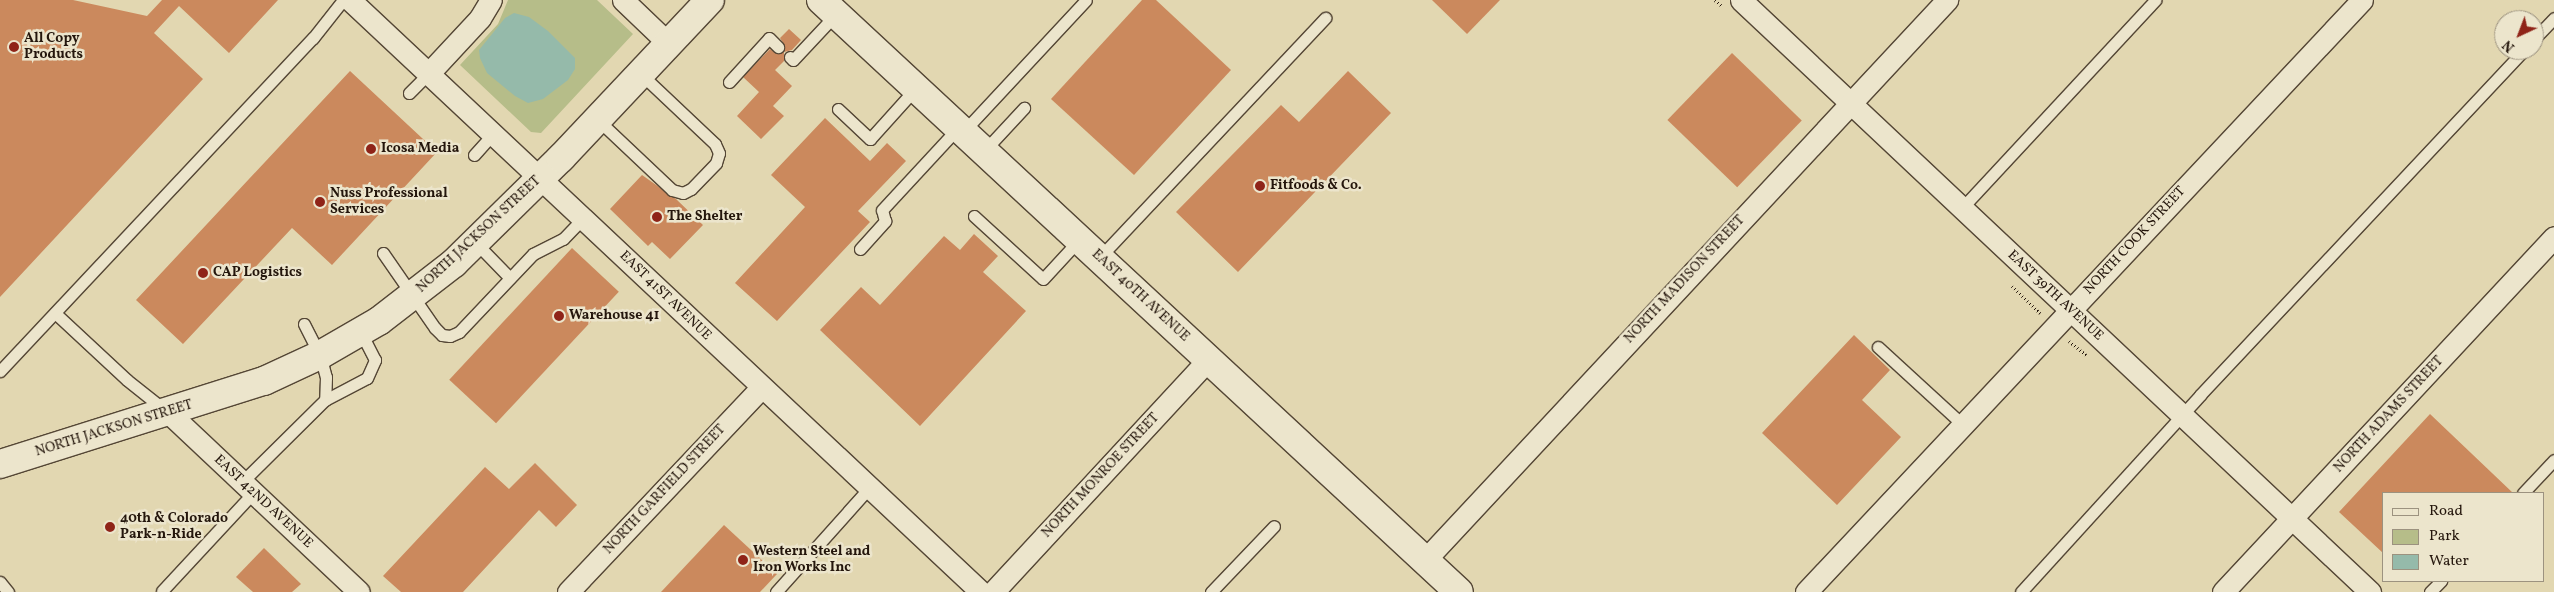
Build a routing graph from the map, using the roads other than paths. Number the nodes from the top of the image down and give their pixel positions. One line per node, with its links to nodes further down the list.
1 (343, 0): 45 (lane)
2 (350, 0): 19 (street, EAST 41ST AVENUE)
3 (491, 0): 19 (street)
4 (623, 0): 15 (street)
5 (710, 0): 15 (street, NORTH JACKSON STREET)
6 (1086, 0): 28 (lane)
7 (1741, 0): 24 (street, EAST 39TH AVENUE)
8 (1947, 0): 24 (street, NORTH MADISON STREET)
9 (2155, 0): 33 (lane)
10 (2362, 0): 44 (street, NORTH COOK STREET)
11 (828, 7): 17 (lane); 22 (street, EAST 40TH AVENUE)
12 (1325, 18): 41 (lane)
13 (2554, 18): 14 (lane)
14 (2544, 28)
15 (669, 44): 20 (street, NORTH JACKSON STREET)
16 (778, 47): 21 (lane)
17 (790, 57)
18 (2515, 60): 55 (lane)
19 (428, 74): 23 (lane); 29 (street, EAST 41ST AVENUE)
20 (641, 74): 27 (street, NORTH JACKSON STREET); 27 (lane)
21 (729, 82)
22 (916, 88): 26 (lane); 28 (street, EAST 40TH AVENUE)
23 (409, 93)
24 (1850, 103): 33 (street, EAST 39TH AVENUE); 64 (street, NORTH MADISON STREET)
25 (1024, 108): 30 (lane)
26 (838, 109)
27 (598, 120): 32 (street, NORTH JACKSON STREET)
28 (961, 130): 30 (street, EAST 40TH AVENUE); 39 (lane)
29 (493, 134): 31 (lane); 32 (street, EAST 41ST AVENUE)
30 (984, 151): 37 (street, EAST 40TH AVENUE)
31 (474, 155)
32 (539, 178): 35 (street, EAST 41ST AVENUE); 38 (street, NORTH JACKSON STREET)
33 (1962, 208): 44 (street, EAST 39TH AVENUE)
34 (974, 216): 37 (lane)
35 (584, 218): 42 (lane); 52 (street, EAST 41ST AVENUE)
36 (2554, 237): 62 (street, NORTH ADAMS STREET)
37 (1079, 240): 41 (street, EAST 40TH AVENUE)
38 (474, 242): 42 (lane); 43 (street, NORTH JACKSON STREET)
39 (860, 249)
40 (383, 253): 43 (lane)
41 (1099, 258): 50 (street, EAST 40TH AVENUE)
42 (510, 278): 43 (lane)
43 (414, 297): 47 (street, NORTH JACKSON STREET)
44 (2070, 310): 55 (street, EAST 39TH AVENUE); 56 (street, NORTH COOK STREET)
45 (55, 313): 51 (lane); 54 (lane)
46 (304, 324): 49 (lane)
47 (362, 332): 49 (street, NORTH JACKSON STREET); 53 (lane)
48 (1878, 347): 56 (lane)
49 (320, 356): 53 (lane); 54 (street, NORTH JACKSON STREET)
50 (1208, 360): 64 (street, EAST 40TH AVENUE); 73 (street, NORTH MONROE STREET)
51 (0, 371)
52 (761, 388): 60 (street, EAST 41ST AVENUE); 70 (street, NORTH GARFIELD STREET)
53 (325, 400): 59 (lane)
54 (168, 412): 58 (street, NORTH JACKSON STREET); 59 (street, EAST 42ND AVENUE)
55 (2183, 416): 62 (street, EAST 39TH AVENUE); 77 (lane)
56 (1962, 424): 76 (street, NORTH COOK STREET)
57 (2554, 460): 61 (lane)
58 (0, 464)
59 (248, 487): 67 (lane); 69 (street, EAST 42ND AVENUE)
60 (868, 488): 71 (lane); 72 (street, EAST 41ST AVENUE)
61 (2524, 492)
62 (2292, 518): 78 (street, NORTH ADAMS STREET); 79 (street, EAST 39TH AVENUE)
63 (1274, 526): 74 (lane)
64 (1424, 560): 75 (street, EAST 40TH AVENUE)
65 (0, 582): 68 (lane)
66 (2440, 582): 80 (lane)
67 (162, 591)
68 (8, 592)
69 (359, 592)
70 (568, 592)
71 (776, 592)
72 (981, 592)
73 (993, 592)
74 (1211, 592)
75 (1458, 592)
76 (1806, 592)
77 (2021, 592)
78 (2223, 592)
79 (2370, 592)
80 (2430, 592)

